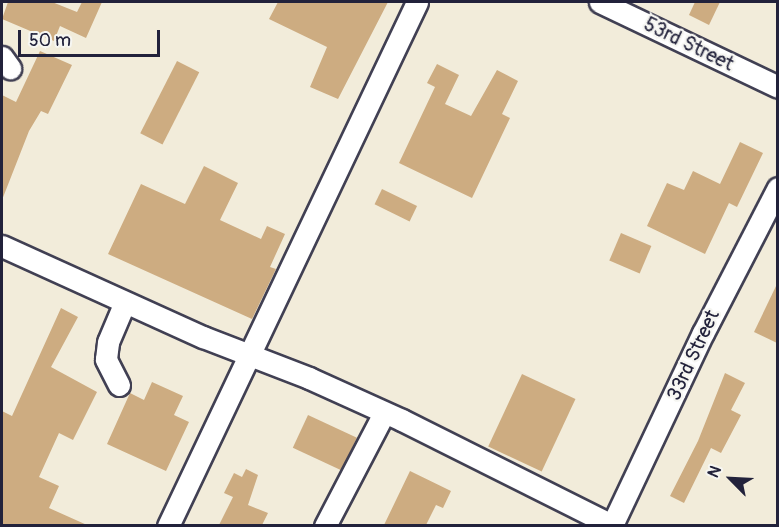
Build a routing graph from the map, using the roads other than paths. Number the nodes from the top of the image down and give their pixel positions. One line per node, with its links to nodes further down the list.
1 (417, 2): 7 (street)
2 (600, 2): 3 (street, 53rd Street)
3 (777, 87)
4 (777, 188): 10 (street, 33rd Street)
5 (2, 246): 6 (street)
6 (125, 302): 7 (street); 8 (street)
7 (251, 357): 9 (street); 11 (street)
8 (119, 385)
9 (384, 413): 10 (street); 12 (street)
10 (613, 524)
11 (168, 525)
12 (325, 525)

